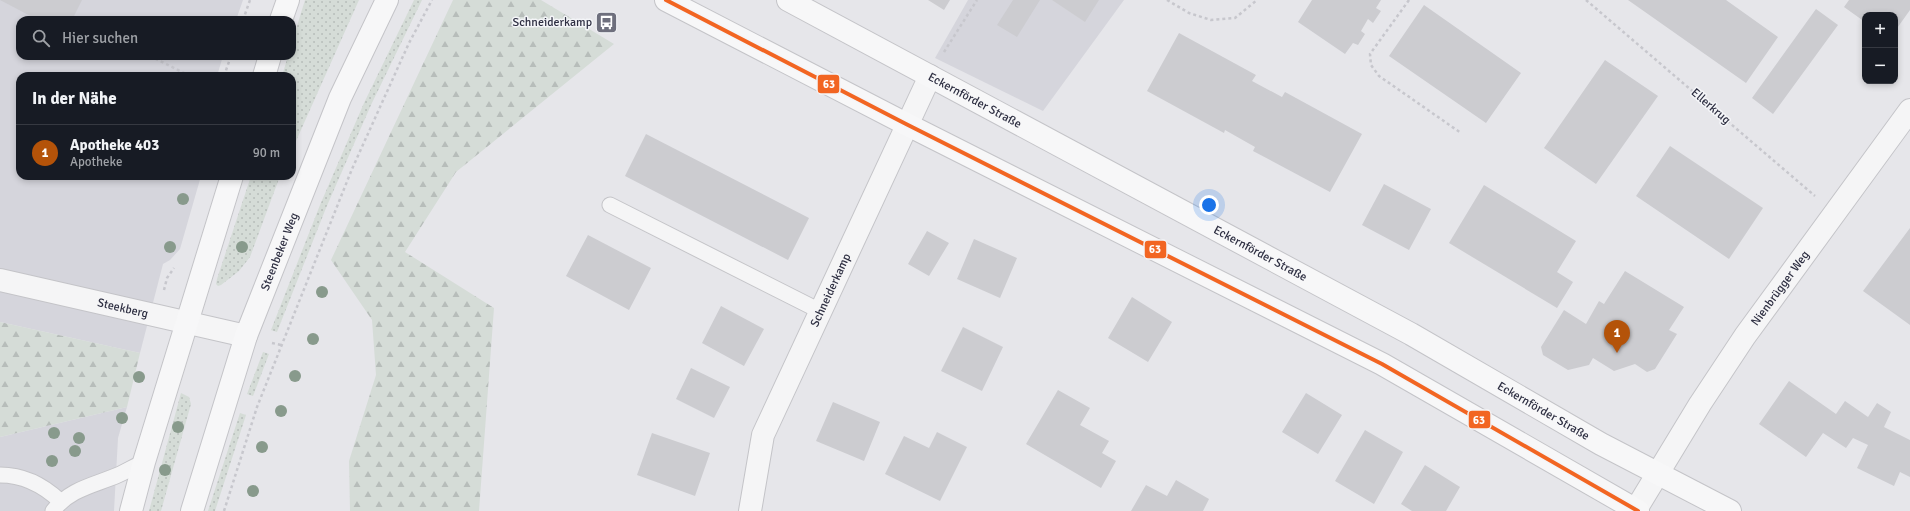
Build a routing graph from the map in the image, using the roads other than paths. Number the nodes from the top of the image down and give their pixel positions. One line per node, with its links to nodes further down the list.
1 (288, 0): 5 (street)
2 (387, 0): 16 (street, Steenbeker Weg)
3 (666, 0): 10 (street)
4 (788, 0): 8 (street, Eckernförder Straße)
5 (282, 16)
6 (269, 60): 7 (street)
7 (265, 72)
8 (930, 76): 10 (street, Schneiderkamp); 18 (street, Eckernförder Straße)
9 (1910, 110): 18 (street, Nienbrügger Weg)
10 (906, 124): 14 (street, Schneiderkamp); 24 (street)
11 (231, 180): 15 (street)
12 (610, 205): 14 (lane)
13 (0, 280): 15 (street, Steekberg)
14 (820, 311): 23 (street, Schneiderkamp)
15 (186, 322): 16 (street, Steekberg); 17 (street)
16 (246, 336): 22 (street, Steenbeker Weg)
17 (144, 462): 20 (lane); 21 (street)
18 (1659, 473): 24 (street, Nienbrügger Weg); 25 (street, Eckernförder Straße)
19 (0, 475): 20 (lane)
20 (57, 506)
21 (131, 511)
22 (192, 511)
23 (750, 511)
24 (1636, 511)
25 (1730, 511)

